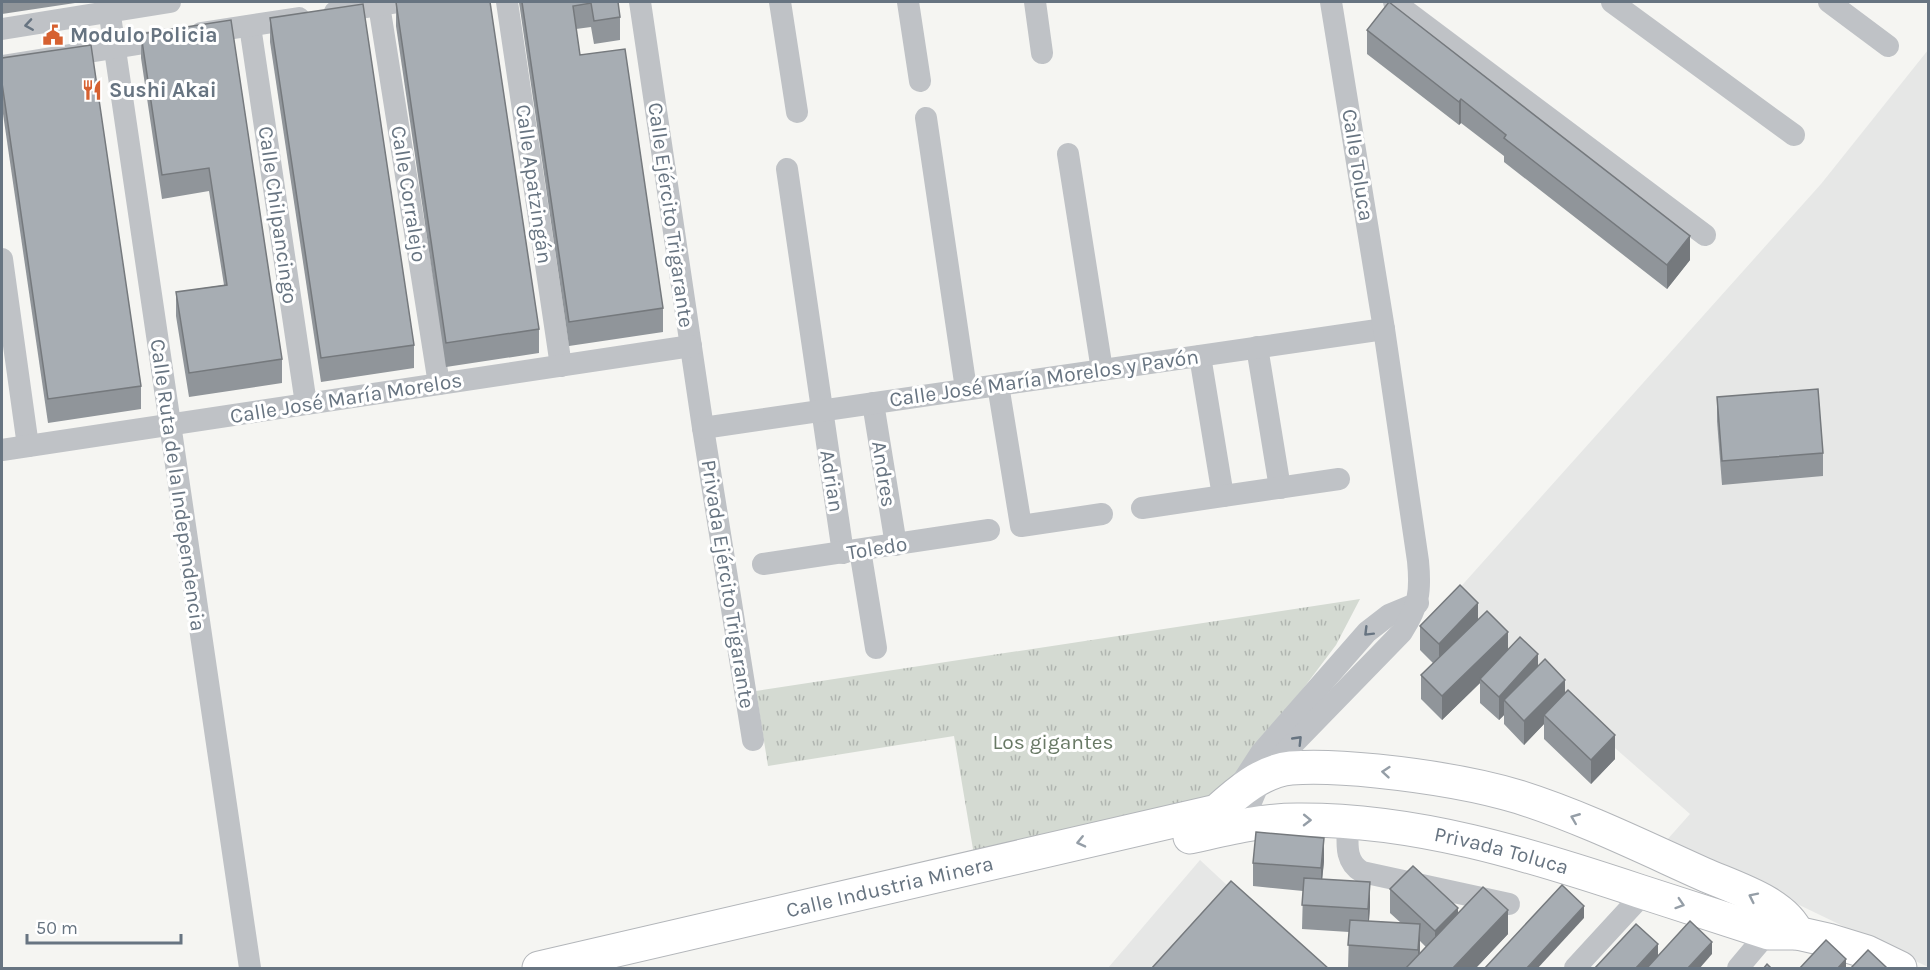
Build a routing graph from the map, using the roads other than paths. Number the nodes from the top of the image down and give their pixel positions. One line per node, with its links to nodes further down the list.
1 (170, 2): 12 (street)
2 (507, 2): 31 (street, Calle Apatzingán)
3 (640, 2): 28 (street, Calle Ejército Trigarante)
4 (780, 2): 20 (street)
5 (908, 2): 19 (street)
6 (1035, 2): 17 (street)
7 (1331, 2): 27 (street, Calle Toluca)
8 (1394, 2): 25 (street)
9 (1612, 2): 22 (street)
10 (1828, 2): 15 (street)
11 (389, 3): 13 (street); 33 (street, Calle Corralejo)
12 (109, 7): 14 (street, one-way to 14); 16 (street, Calle Ruta de la Independencia)
13 (250, 26): 16 (street); 37 (street, Calle Chilpancingo)
14 (2, 29)
15 (1888, 46)
16 (114, 47): 18 (street); 39 (street, Calle Ruta de la Independencia)
17 (1042, 53)
18 (2, 66)
19 (920, 81)
20 (797, 112)
21 (926, 118): 35 (street)
22 (1794, 135)
23 (1068, 154): 32 (street)
24 (787, 168): 38 (street, Adrian)
25 (1705, 235)
26 (2, 259): 41 (street)
27 (1384, 329): 29 (street, Calle José María Morelos y Pavón); 52 (street, Privada Toluca)
28 (691, 346): 31 (street, Calle José María Morelos); 40 (street, Calle Ejército Trigarante)
29 (1257, 347): 30 (street, Calle José María Morelos y Pavón); 44 (street)
30 (1200, 356): 32 (street, Calle José María Morelos y Pavón); 45 (street)
31 (561, 366): 33 (street, Calle José María Morelos)
32 (1102, 370): 34 (street, Calle José María Morelos y Pavón)
33 (439, 384): 37 (street, Calle José María Morelos)
34 (998, 385): 35 (street, Calle José María Morelos y Pavón); 47 (street)
35 (966, 389): 36 (street, Calle José María Morelos y Pavón)
36 (873, 403): 38 (street, Calle José María Morelos y Pavón); 49 (street, Andres)
37 (306, 404): 39 (street, Calle José María Morelos)
38 (821, 410): 40 (street, Calle José María Morelos y Pavón); 50 (street, Adrian)
39 (169, 425): 41 (street, Calle José María Morelos); 62 (street, Calle Ruta de la Independencia)
40 (703, 428): 54 (street, Privada Ejército Trigarante)
41 (28, 446): 42 (street, Calle José María Morelos)
42 (2, 450)
43 (1339, 479): 44 (street)
44 (1280, 488): 45 (street)
45 (1223, 496): 46 (street)
46 (1142, 508)
47 (1102, 514)
48 (989, 530): 49 (street, Toledo)
49 (896, 545): 50 (street, Toledo)
50 (852, 551): 51 (street, Toledo); 53 (street, Adrian)
51 (764, 564)
52 (1418, 603): 55 (street, Privada Toluca, one-way to 52); 56 (street, one-way to 56)
53 (876, 648)
54 (753, 740)
55 (1262, 776): 56 (main road, Privada Toluca); 58 (street, Privada Toluca); 61 (main road, Privada Toluca, one-way to 55)
56 (1234, 795): 58 (street); 63 (main road, Calle Industria Minera, one-way to 63)
57 (1348, 821): 58 (main road, Privada Toluca, one-way to 57); 59 (main road, Privada Toluca); 60 (street)
58 (1239, 826): 64 (main road, Calle Industria Minera)
59 (1644, 893): 61 (main road, Privada Toluca, one-way to 61); 65 (street)
60 (1509, 904)
61 (1783, 926): 66 (street); 67 (main road, Privada Toluca)
62 (250, 969)
63 (539, 969)
64 (621, 969)
65 (1575, 969)
66 (1738, 969)
67 (1900, 969)

